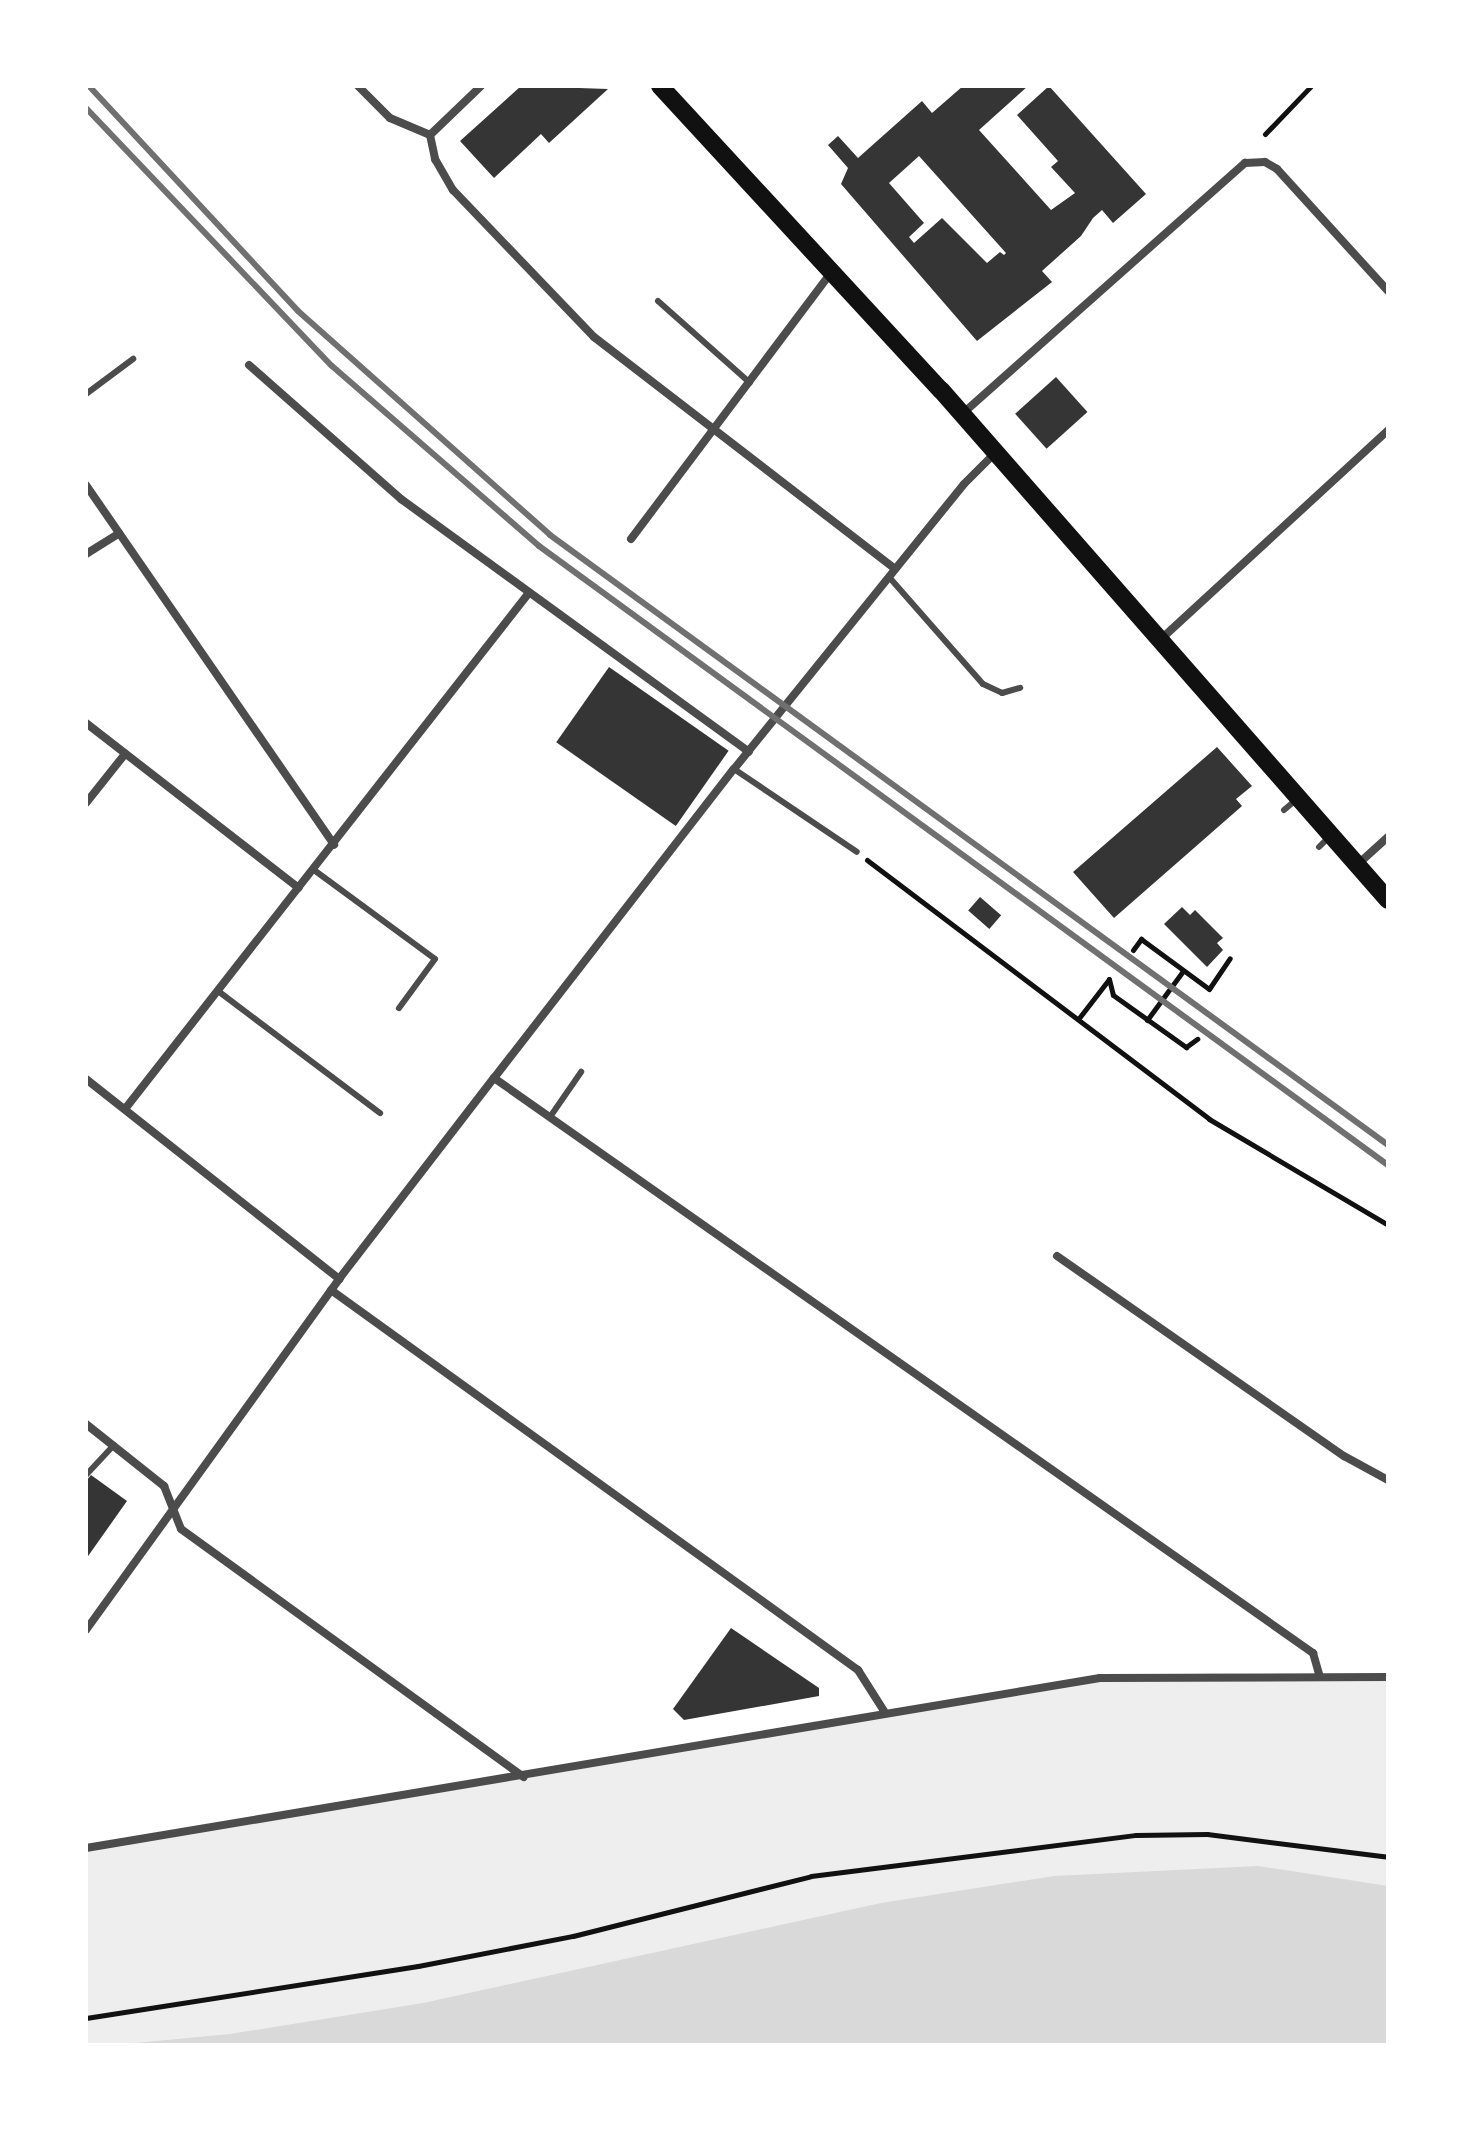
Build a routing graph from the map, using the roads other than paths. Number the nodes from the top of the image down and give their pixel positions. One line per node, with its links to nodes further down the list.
1 (358, 86): 4 (street)
2 (481, 86): 4 (street)
3 (660, 86): 5 (main road)
4 (430, 135): 14 (street)
5 (832, 271): 10 (street); 12 (main road)
6 (1388, 291): 12 (street)
7 (658, 301): 10 (lane)
8 (133, 359): 11 (lane)
9 (249, 365): 21 (street)
10 (750, 383): 14 (street)
11 (86, 394)
12 (960, 416): 15 (main road)
13 (1388, 430): 22 (street)
14 (713, 433): 18 (street); 20 (street)
15 (993, 455): 20 (street); 22 (main road)
16 (86, 485): 17 (street)
17 (119, 533): 19 (street); 30 (street)
18 (631, 539)
19 (86, 554)
20 (892, 573): 23 (lane); 25 (street)
21 (528, 594): 25 (street); 30 (street)
22 (1159, 640): 32 (main road)
23 (1020, 688)
24 (86, 723): 26 (street)
25 (749, 752): 27 (street)
26 (125, 754): 28 (street); 34 (street)
27 (734, 769): 31 (lane); 39 (street)
28 (86, 803)
29 (1388, 837): 32 (street)
30 (334, 845): 33 (street)
31 (857, 852)
32 (1357, 865): 35 (main road)
33 (314, 870): 34 (street); 37 (lane)
34 (299, 888): 36 (street)
35 (1388, 900)
36 (218, 991): 41 (street); 42 (lane)
37 (399, 1008)
38 (581, 1072): 43 (lane)
39 (494, 1078): 43 (street); 45 (street)
40 (86, 1079): 41 (street)
41 (125, 1109): 45 (street)
42 (380, 1113)
43 (550, 1117): 53 (street)
44 (1057, 1256): 50 (street)
45 (339, 1279): 46 (street)
46 (331, 1290): 51 (street); 55 (street)
47 (86, 1424): 48 (street)
48 (114, 1445): 49 (lane); 51 (street)
49 (86, 1475)
50 (1388, 1480)
51 (172, 1509): 52 (street); 56 (street)
52 (86, 1630)
53 (1319, 1674): 54 (street); 55 (street)
54 (1388, 1677)
55 (884, 1711): 56 (street)
56 (524, 1777): 57 (street)
57 (86, 1848)

